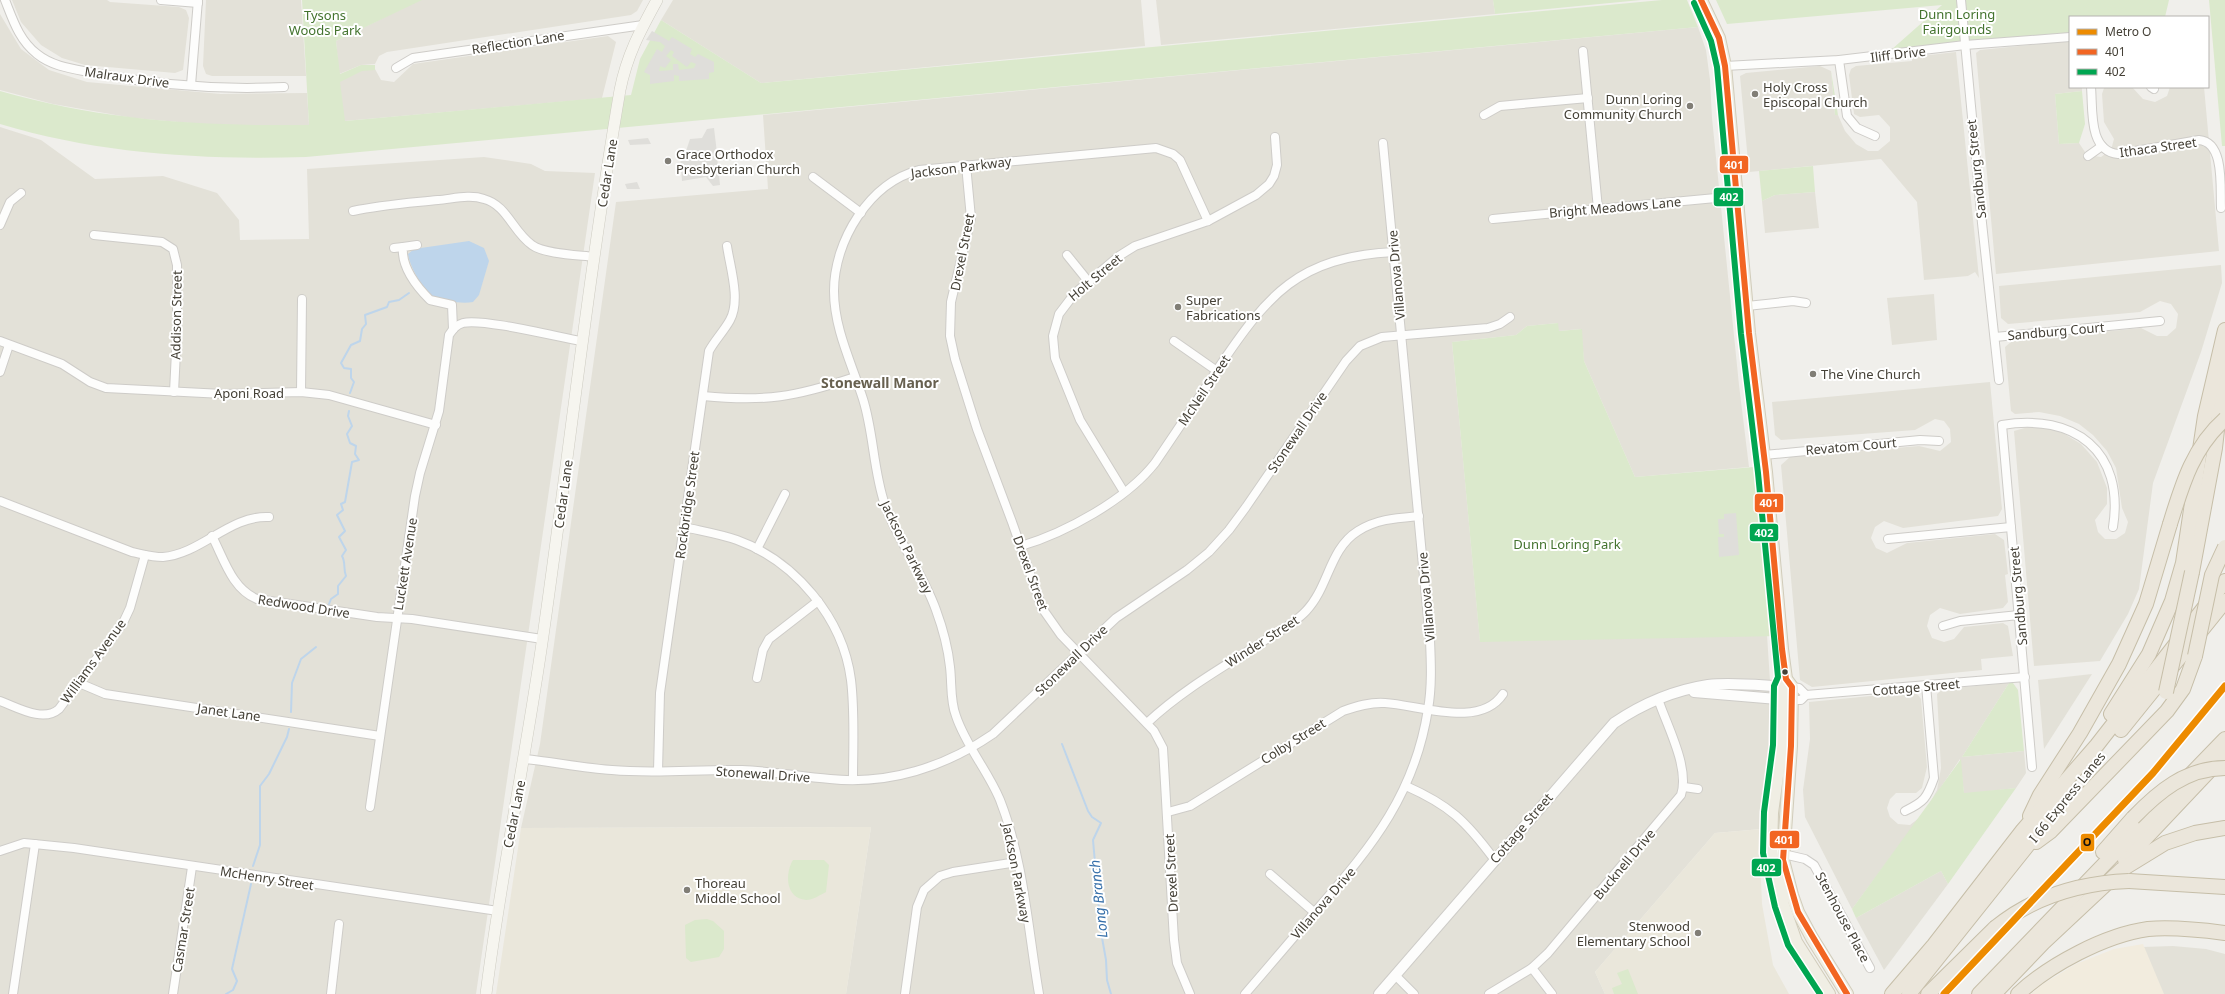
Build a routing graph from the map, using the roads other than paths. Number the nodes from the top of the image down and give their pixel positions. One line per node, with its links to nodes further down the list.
1 (5, 0): 14 (street, Malraux Drive)
2 (161, 0): 6 (street)
3 (657, 0): 7 (main road, Cedar Lane)
4 (1701, 0): 12 (main road)
5 (1961, 0): 9 (street, Sandburg Street)
6 (198, 1): 14 (street)
7 (643, 25): 13 (street, Reflection Lane); 42 (main road, Cedar Lane)
8 (2069, 37): 9 (street, Iliff Drive)
9 (1965, 45): 11 (street, Iliff Drive); 52 (street, Sandburg Street)
10 (1583, 51): 17 (street)
11 (1839, 60): 12 (street, Iliff Drive); 19 (street)
12 (1725, 66): 27 (main road)
13 (396, 68)
14 (191, 86): 15 (street, Malraux Drive)
15 (284, 87)
16 (2091, 88): 22 (street, Ithaca Street)
17 (1588, 98): 18 (street); 29 (street)
18 (1484, 116)
19 (1875, 136)
20 (1275, 137): 33 (street, Holt Street)
21 (1384, 143): 40 (street, Villanova Drive)
22 (2102, 146): 23 (street); 28 (street, Ithaca Street)
23 (2088, 156)
24 (966, 165): 31 (street, Jackson Parkway); 33 (street, Jackson Parkway); 79 (street, Drexel Street)
25 (813, 177): 31 (street)
26 (21, 193): 34 (street)
27 (1737, 196): 29 (street, Bright Meadows Lane); 46 (main road)
28 (2222, 208)
29 (1598, 209): 32 (street, Bright Meadows Lane)
30 (353, 211): 42 (street)
31 (861, 213): 60 (street, Jackson Parkway)
32 (1493, 219)
33 (1208, 221): 43 (street, Holt Street)
34 (0, 226)
35 (94, 235): 62 (street, Addison Street)
36 (417, 245): 37 (street)
37 (404, 246): 39 (street); 49 (street)
38 (727, 246): 64 (street, Rockbridge Street)
39 (394, 248)
40 (1394, 252): 51 (street, Villanova Drive); 58 (street, McNeil Street)
41 (1067, 255): 43 (street)
42 (594, 257): 54 (main road, Cedar Lane)
43 (1088, 281): 69 (street, Holt Street)
44 (302, 299): 63 (street)
45 (1806, 303): 46 (street)
46 (1747, 306): 68 (main road)
47 (1510, 316): 51 (street, Stonewall Drive)
48 (2160, 321): 52 (street, Sandburg Court)
49 (455, 327): 54 (street); 66 (street, Luckett Avenue)
50 (2225, 330): 110 (highway)
51 (1402, 335): 72 (street, Villanova Drive); 90 (street, Stonewall Drive)
52 (1995, 337): 61 (street, Sandburg Court)
53 (0, 341): 56 (street, Aponi Road)
54 (582, 341): 89 (main road, Cedar Lane)
55 (1174, 342): 58 (street)
56 (9, 345): 59 (street); 62 (street, Aponi Road)
57 (2225, 348): 107 (highway, bridge)
58 (1217, 371): 69 (street, McNeil Street)
59 (0, 372)
60 (855, 377): 64 (street); 106 (street, Jackson Parkway)
61 (1999, 380)
62 (174, 392): 63 (street, Aponi Road)
63 (300, 392): 66 (street, Aponi Road)
64 (703, 396): 74 (street, Rockbridge Street)
65 (2225, 419): 122 (highway, bridge)
66 (436, 425): 87 (street, Luckett Avenue)
67 (1939, 441): 68 (street, Revatom Court)
68 (1764, 455): 94 (main road)
69 (1124, 492): 79 (street, McNeil Street)
70 (785, 494): 81 (street)
71 (0, 501): 82 (street)
72 (1419, 516): 102 (street, Villanova Drive); 103 (street, Winder Street)
73 (269, 517): 77 (street)
74 (684, 527): 81 (street); 113 (street, Rockbridge Street)
75 (2011, 527): 76 (street, Sandburg Street); 78 (street); 86 (street, Sandburg Street)
76 (2113, 527)
77 (212, 536): 82 (street); 87 (street, Redwood Drive)
78 (1888, 539)
79 (1020, 546): 90 (street, Drexel Street)
80 (2225, 547): 107 (highway, bridge)
81 (757, 549): 84 (street)
82 (145, 555): 93 (street, Williams Avenue)
83 (2223, 584): 110 (highway)
84 (818, 601): 92 (street); 114 (street)
85 (2225, 601): 126 (highway, I 66 Express Lanes)
86 (2019, 615): 88 (street); 91 (street, Sandburg Street)
87 (397, 618): 89 (street, Redwood Drive); 104 (street, Luckett Avenue)
88 (1943, 626)
89 (542, 639): 109 (main road, Cedar Lane)
90 (1078, 653): 103 (street, Drexel Street); 106 (street, Stonewall Drive)
91 (2025, 677): 95 (street, Cottage Street); 111 (street, Sandburg Street)
92 (757, 678)
93 (79, 683): 100 (street, Williams Avenue); 104 (street, Janet Lane)
94 (1787, 684): 96 (street, Cottage Street); 98 (street, Cottage Street); 101 (main road)
95 (1926, 685): 98 (street, Cottage Street); 119 (street)
96 (1686, 692): 99 (street, Cottage Street); 101 (street, Cottage Street)
97 (1503, 694): 102 (street, Colby Street)
98 (1806, 695): 101 (street, Cottage Street)
99 (1658, 699): 116 (street); 127 (street, Cottage Street)
100 (0, 700)
101 (1787, 700): 125 (main road)
102 (1428, 709): 115 (street, Villanova Drive); 120 (street, Colby Street)
103 (1147, 723): 120 (street, Drexel Street)
104 (380, 736): 118 (street, Luckett Avenue)
105 (2225, 739): 158 (highway)
106 (972, 748): 114 (street, Stonewall Drive); 128 (street, Jackson Parkway)
107 (2132, 749): 126 (highway)
108 (2225, 754): 132 (highway)
109 (525, 758): 113 (street, Stonewall Drive); 133 (main road, Cedar Lane)
110 (2081, 765): 122 (highway)
111 (2032, 767)
112 (2225, 768): 157 (highway, bridge)
113 (658, 771): 114 (street, Stonewall Drive)
114 (853, 780)
115 (1406, 786): 127 (street); 134 (street, Villanova Drive)
116 (1684, 787): 117 (street); 137 (street, Bucknell Drive)
117 (1698, 789)
118 (370, 807)
119 (1905, 811)
120 (1168, 812): 146 (street, Drexel Street)
121 (2225, 828): 132 (highway)
122 (2023, 830): 154 (highway)
123 (35, 844): 124 (street, McHenry Street); 129 (street, McHenry Street); 140 (street)
124 (0, 851)
125 (1777, 853): 138 (street, Stenhouse Place); 152 (main road); 153 (main road)
126 (2020, 854): 155 (highway, I 66 Express Lanes)
127 (1494, 859): 139 (street, Cottage Street)
128 (1018, 862): 144 (street); 145 (street, Jackson Parkway)
129 (192, 867): 133 (street, McHenry Street); 141 (street, Casmar Street)
130 (1270, 874): 134 (street)
131 (2225, 886): 156 (highway, bridge)
132 (2087, 901): 159 (highway)
133 (498, 911): 143 (main road, Cedar Lane)
134 (1315, 913): 147 (street, Villanova Drive)
135 (339, 924): 142 (street)
136 (2225, 933): 160 (highway)
137 (1532, 968): 150 (street, Bucknell Drive); 151 (street)
138 (1870, 968)
139 (1395, 975): 148 (street, Cottage Street); 149 (street)
140 (14, 994)
141 (173, 994)
142 (331, 994)
143 (486, 994)
144 (905, 994)
145 (1039, 994)
146 (1190, 994)
147 (1245, 994)
148 (1379, 994)
149 (1414, 994)
150 (1489, 994)
151 (1552, 994)
152 (1829, 994)
153 (1847, 994)
154 (1892, 994)
155 (1909, 994)
156 (1928, 994)
157 (1971, 994)
158 (1979, 994)
159 (1994, 994)
160 (2018, 994)

